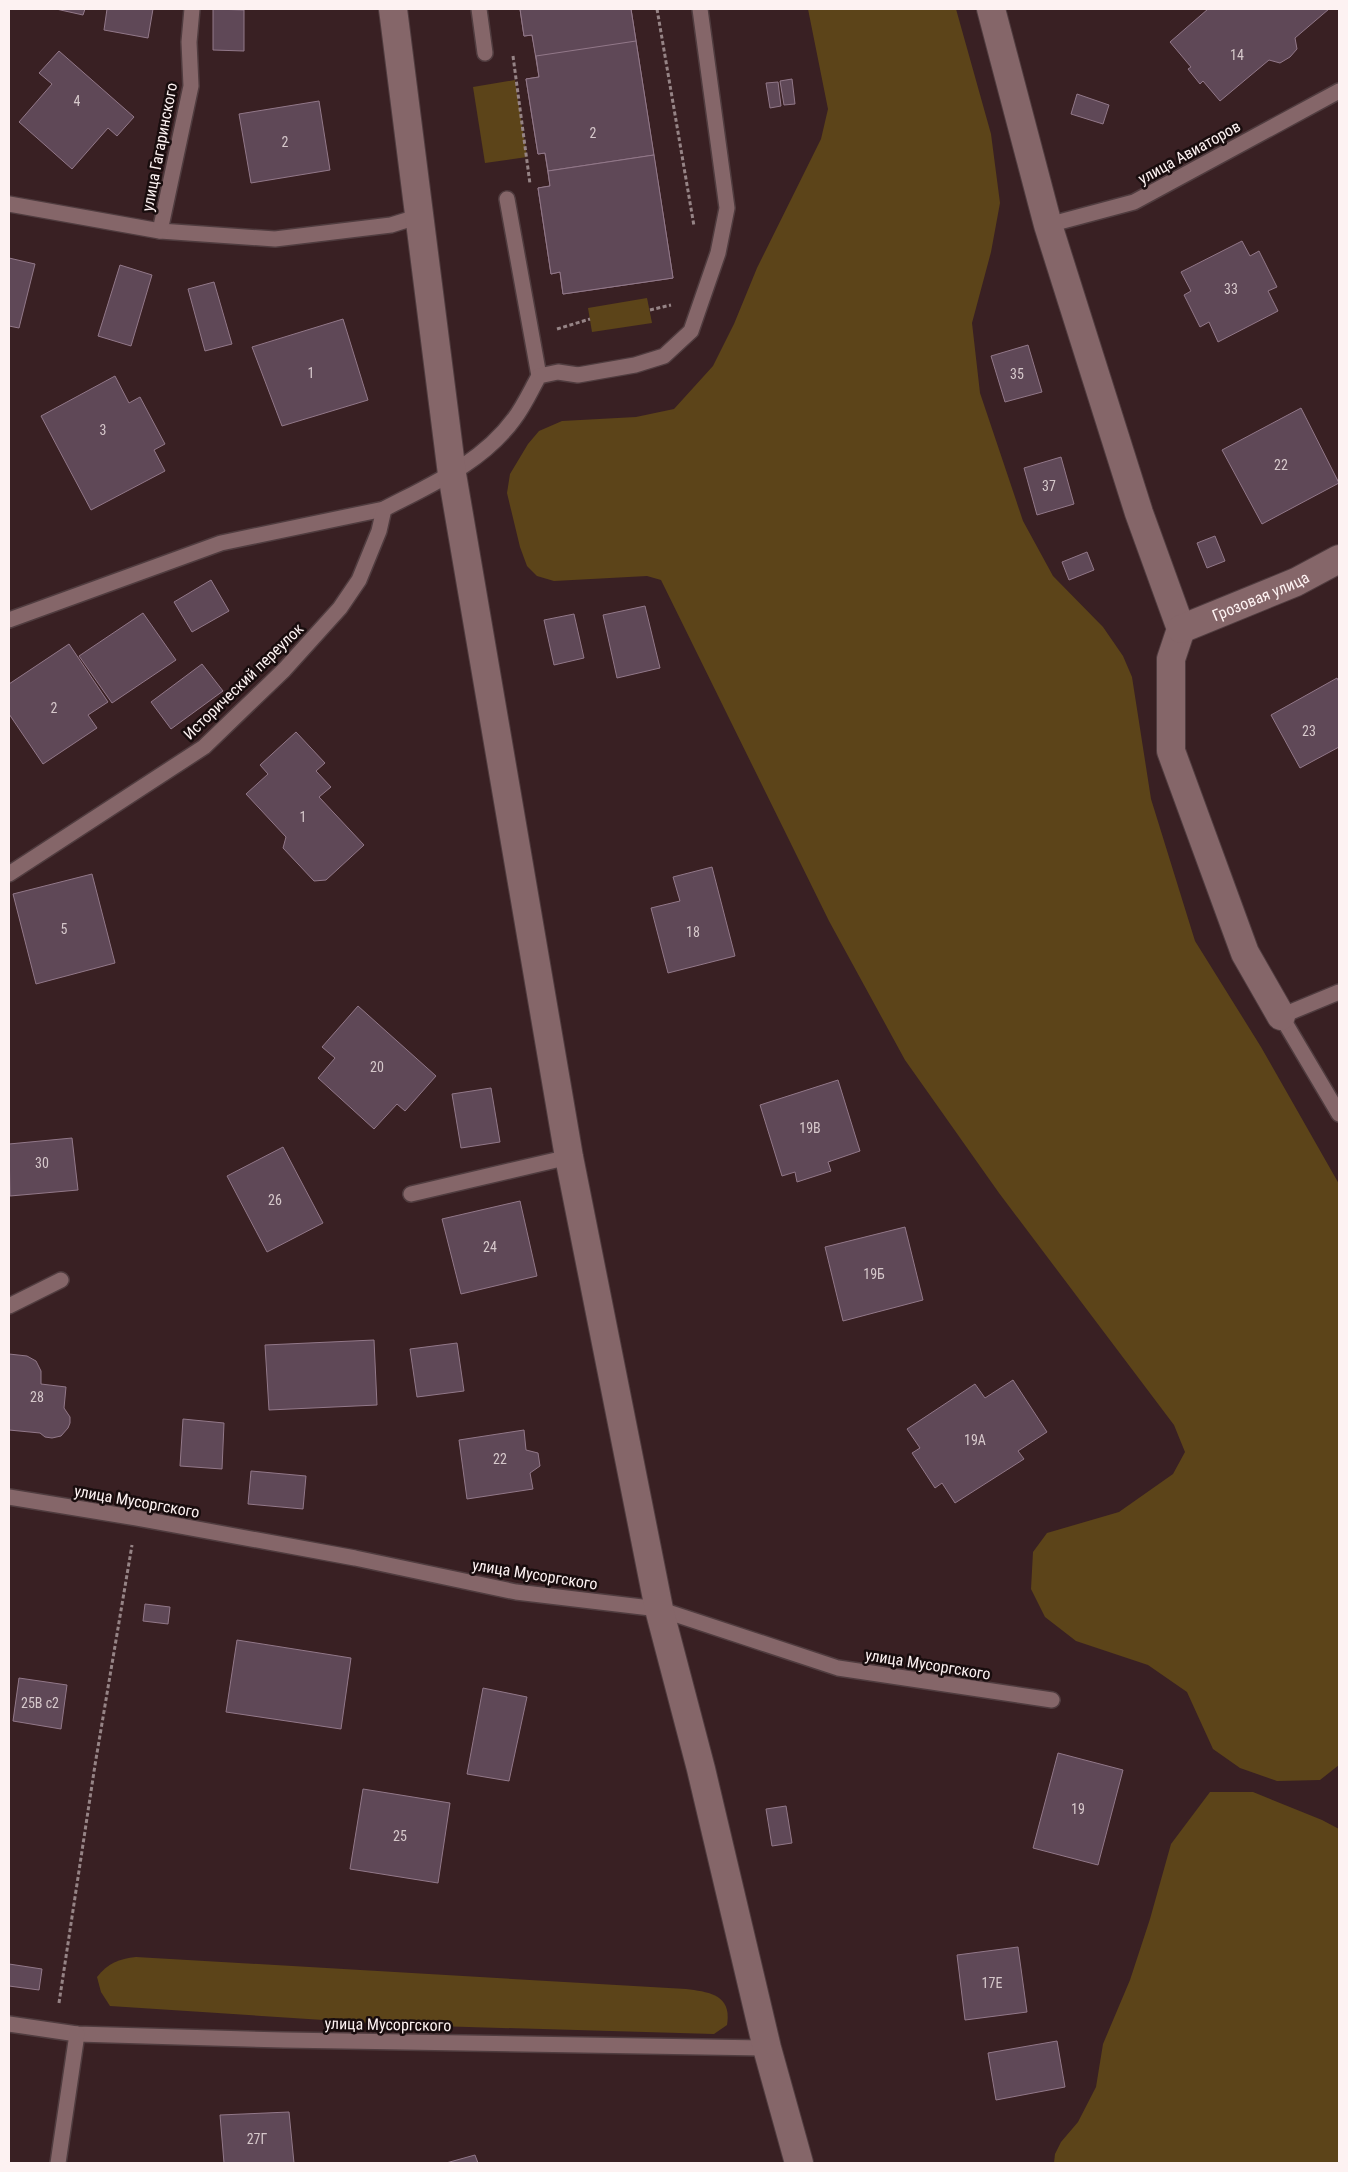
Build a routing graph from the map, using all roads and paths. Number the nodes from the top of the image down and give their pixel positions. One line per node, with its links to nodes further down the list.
1 (192, 9): 16 (lane, улица Гагаринского)
2 (393, 9): 13 (street)
3 (478, 9): 7 (lane)
4 (657, 9): 15 (path)
5 (700, 9): 21 (lane)
6 (991, 9): 14 (street)
7 (485, 53)
8 (514, 58): 10 (path)
9 (1339, 91): 14 (lane, улица Авиаторов)
10 (531, 190)
11 (508, 200): 21 (lane)
12 (9, 204): 16 (lane)
13 (420, 216): 16 (lane); 22 (street)
14 (1048, 225): 26 (street)
15 (694, 230)
16 (160, 231)
17 (674, 304): 18 (path)
18 (650, 310)
19 (590, 319): 20 (path)
20 (555, 336)
21 (539, 376): 22 (lane)
22 (452, 474): 23 (lane); 31 (street)
23 (384, 509): 25 (lane); 27 (lane, Исторический переулок)
24 (1339, 558): 26 (street, Грозовая улица)
25 (9, 620)
26 (1181, 629): 29 (street)
27 (9, 874)
28 (1339, 992): 29 (lane)
29 (1281, 1016): 30 (lane)
30 (1339, 1114)
31 (569, 1157): 32 (lane); 37 (street)
32 (411, 1194)
33 (61, 1280): 34 (lane)
34 (9, 1306)
35 (9, 1497): 36 (lane, улица Мусоргского)
36 (137, 1518): 37 (lane, улица Мусоргского); 40 (path)
37 (659, 1610): 38 (lane, улица Мусоргского); 42 (street)
38 (1052, 1700)
39 (9, 2024): 40 (lane, улица Мусоргского)
40 (55, 2030): 41 (lane, улица Мусоргского)
41 (77, 2034): 42 (lane, улица Мусоргского); 43 (lane)
42 (767, 2048): 44 (street)
43 (58, 2163)
44 (799, 2163)

